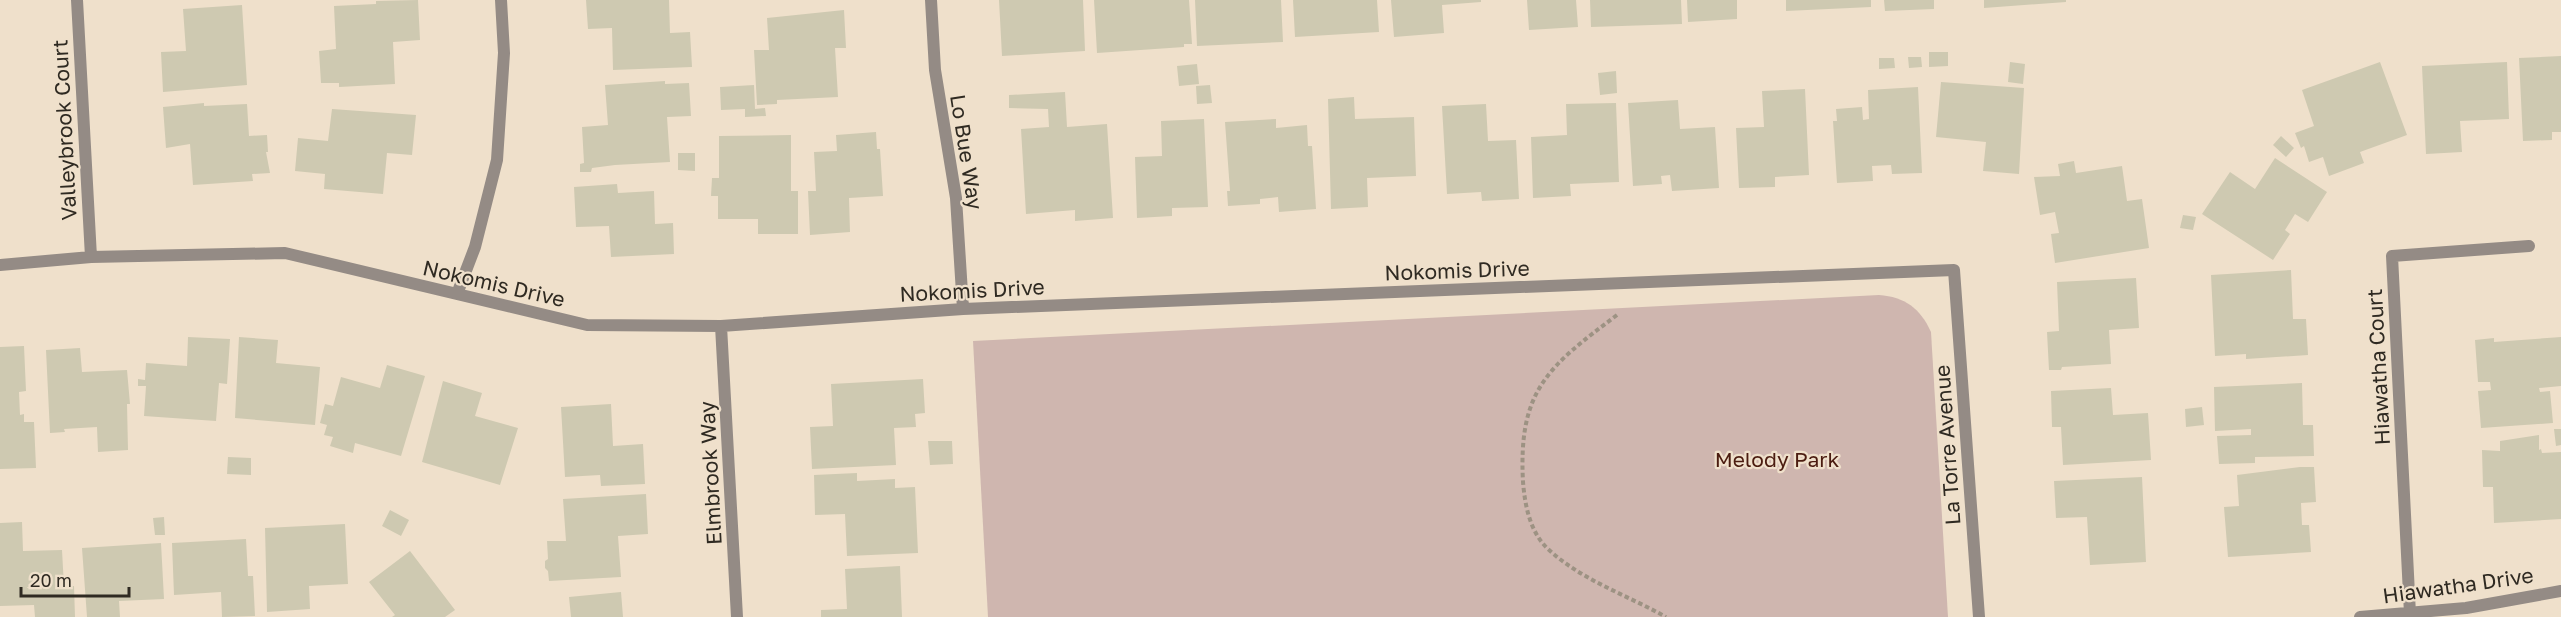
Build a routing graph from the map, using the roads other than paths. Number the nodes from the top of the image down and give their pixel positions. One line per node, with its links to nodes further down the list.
1 (76, 0): 5 (street, Valleybrook Court)
2 (501, 0): 8 (street)
3 (932, 0): 9 (street, Lo Bue Way)
4 (2529, 246): 12 (street, Hiawatha Court)
5 (91, 257): 6 (street, Nokomis Drive); 8 (street, Nokomis Drive)
6 (0, 265)
7 (1954, 270): 9 (street, Nokomis Drive); 14 (street, La Torre Avenue)
8 (457, 294): 10 (street, Nokomis Drive)
9 (963, 309): 10 (street, Nokomis Drive)
10 (721, 326): 13 (street, Elmbrook Way)
11 (2561, 591): 12 (street, Hiawatha Drive)
12 (2410, 614): 15 (street, Hiawatha Drive)
13 (737, 617)
14 (1979, 617)
15 (2360, 617)

